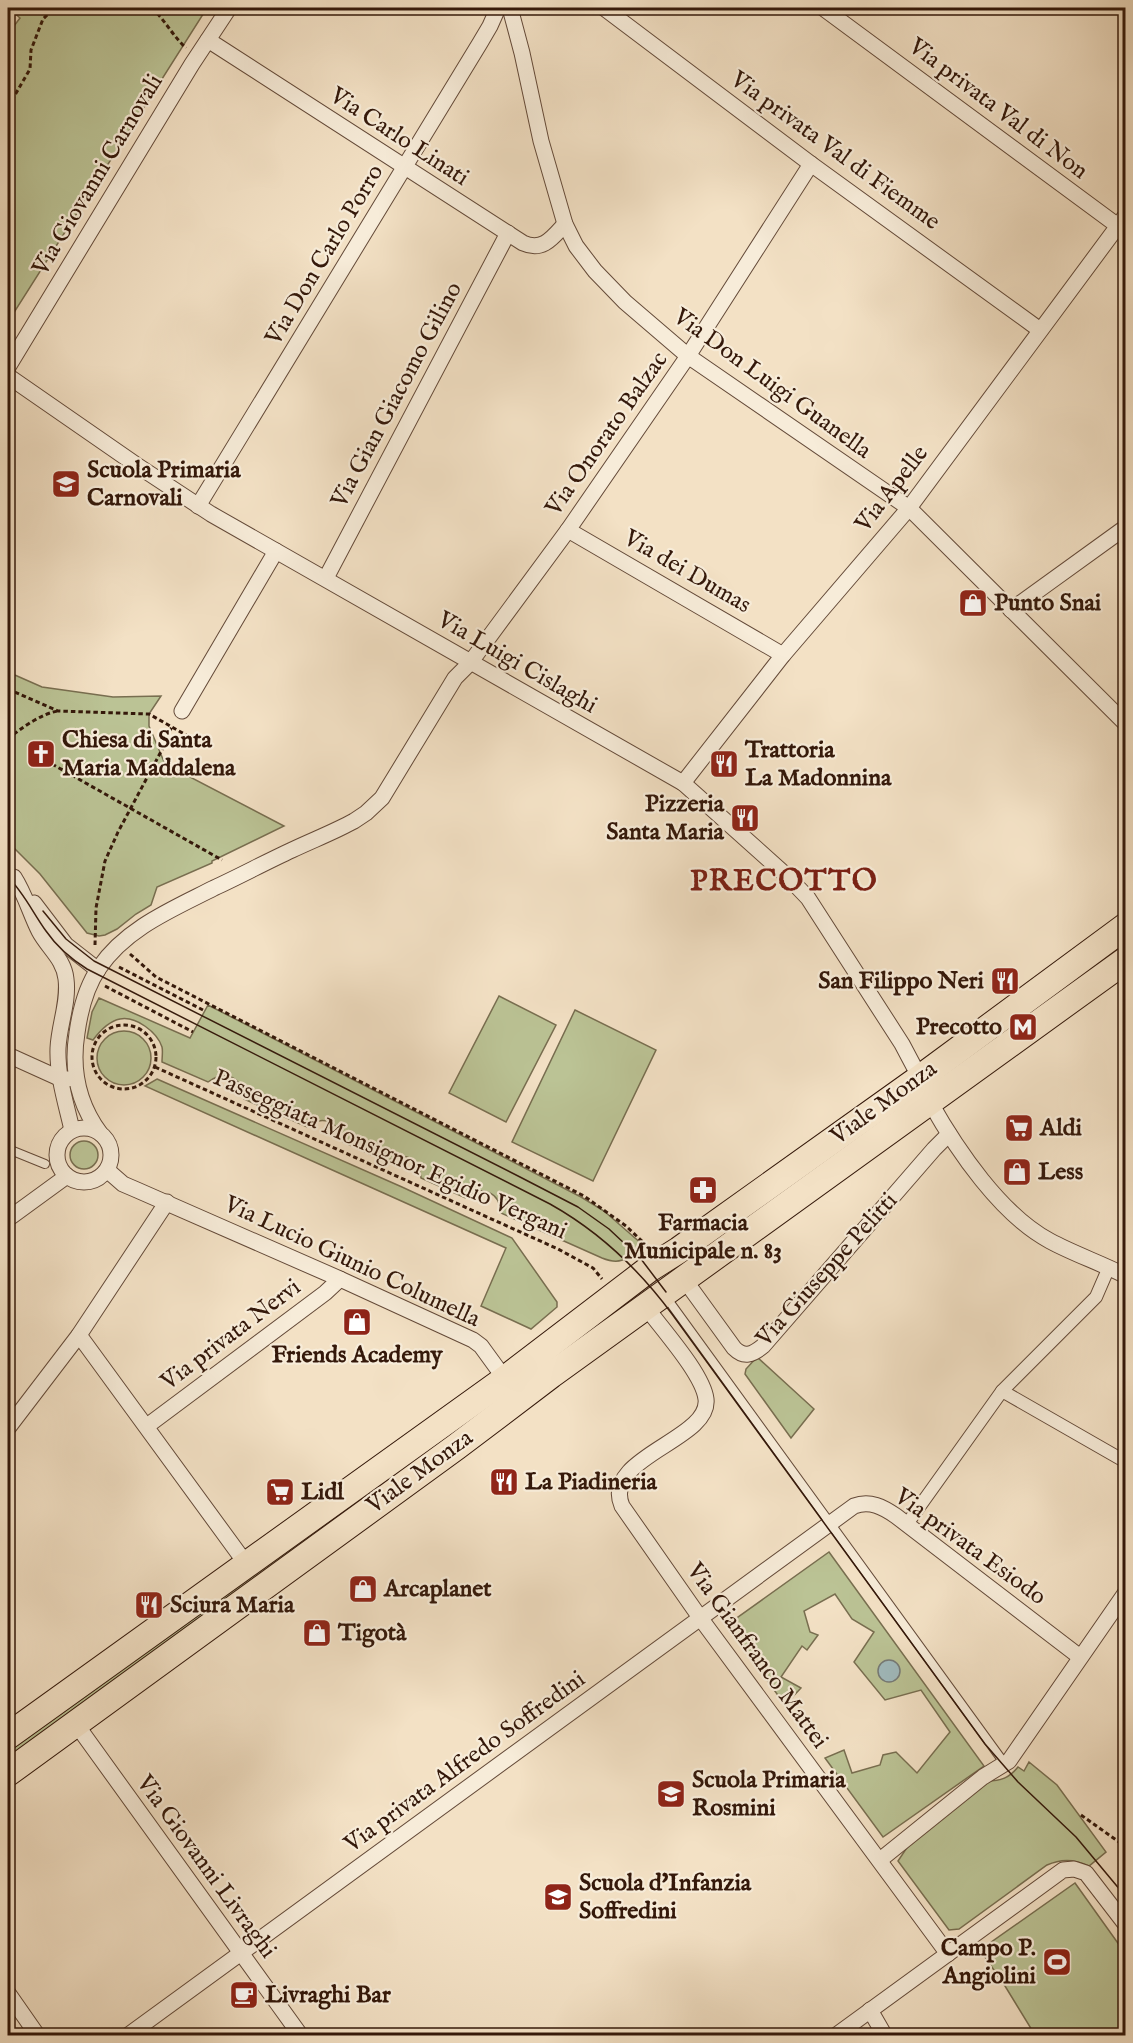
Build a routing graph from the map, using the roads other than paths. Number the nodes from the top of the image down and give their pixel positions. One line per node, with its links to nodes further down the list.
1 (229, 8): 8 (street, Via Giovanni Carnovali)
2 (498, 8): 6 (street, Via Don Carlo Porro)
3 (510, 8): 7 (street, Via Don Luigi Guanella)
4 (604, 8): 9 (street, Via privata Val di Fiemme)
5 (823, 8): 11 (street, Via privata Val di Non)
6 (490, 26): 7 (street); 10 (street, Via Don Carlo Porro)
7 (517, 32): 12 (street, Via Don Luigi Guanella)
8 (208, 40): 10 (street, Via Carlo Linati); 16 (street, Via Giovanni Carnovali)
9 (811, 164): 14 (street, Via privata Val di Fiemme); 15 (street, Via Onorato Balzac)
10 (404, 168): 13 (street, Via Carlo Linati); 18 (street, Via Don Carlo Porro)
11 (1122, 220): 14 (street, Via Apelle)
12 (565, 224): 13 (street, Via Carlo Linati); 15 (street, Via Don Luigi Guanella)
13 (508, 233): 23 (street, Via Gian Giacomo Gilino)
14 (1040, 330): 19 (street, Via Apelle)
15 (688, 356): 19 (street, Via Don Luigi Guanella); 21 (street, Via Onorato Balzac)
16 (8, 367)
17 (8, 376): 18 (street, Via Luigi Cislaghi)
18 (198, 506): 22 (street, Via Luigi Cislaghi)
19 (909, 508): 24 (street, Via Don Luigi Guanella); 25 (street, Via Apelle)
20 (1125, 527): 24 (street)
21 (568, 530): 25 (street, Via dei Dumas); 26 (street, Via Onorato Balzac)
22 (276, 551): 23 (street, Via Luigi Cislaghi); 27 (street)
23 (326, 578): 26 (street, Via Luigi Cislaghi)
24 (1011, 610): 28 (street, Via Don Luigi Guanella)
25 (783, 655): 29 (street, Via Apelle)
26 (470, 663): 29 (street, Via Luigi Cislaghi); 32 (street, Via Onorato Balzac)
27 (182, 711)
28 (1125, 724)
29 (683, 783): 35 (street, Via Luigi Cislaghi)
30 (11, 874): 32 (street); 36 (street)
31 (1120, 946): 35 (main road, Viale Monza); 37 (main road, Viale Monza)
32 (98, 970): 34 (street, Via Onorato Balzac)
33 (8, 1055): 36 (street)
34 (77, 1078): 36 (street); 39 (street, Via Onorato Balzac)
35 (920, 1078): 37 (main road); 42 (main road, Viale Monza)
36 (61, 1079): 38 (street)
37 (930, 1102): 40 (street); 42 (main road, Viale Monza)
38 (72, 1130): 39 (street); 45 (street)
39 (100, 1132): 44 (street)
40 (949, 1134): 48 (street); 50 (street, Via Giuseppe Pelitti)
41 (8, 1149): 43 (lane)
42 (824, 1161): 50 (main road, Viale Monza); 52 (main road, Viale Monza)
43 (45, 1164)
44 (107, 1170): 45 (street); 46 (street, Via Lucio Giunio Columella)
45 (67, 1176): 47 (street)
46 (167, 1202): 51 (street, Via Lucio Giunio Columella); 54 (street)
47 (8, 1219)
48 (1109, 1268): 49 (street); 56 (street)
49 (1125, 1276)
50 (684, 1278): 53 (main road, Viale Monza)
51 (340, 1279): 55 (street, Via Lucio Giunio Columella); 57 (street, Via privata Nervi)
52 (617, 1284): 53 (main road); 55 (main road, Viale Monza)
53 (655, 1301): 61 (lane); 64 (street, Via Gianfranco Mattei); 66 (main road, Viale Monza)
54 (78, 1335): 57 (street); 58 (street)
55 (505, 1379): 62 (main road, Viale Monza)
56 (1002, 1391): 59 (street); 60 (street)
57 (147, 1426): 62 (street)
58 (8, 1428)
59 (1125, 1462)
60 (907, 1524): 61 (street, Via privata Esiodo); 65 (street, Via privata Esiodo)
61 (830, 1525): 64 (street, Via privata Alfredo Soffredini); 68 (lane)
62 (247, 1565): 67 (main road, Viale Monza)
63 (1125, 1592): 65 (street)
64 (701, 1619): 70 (street, Via Gianfranco Mattei); 72 (street, Via privata Alfredo Soffredini)
65 (1080, 1656): 68 (street)
66 (76, 1724): 69 (main road, Viale Monza); 72 (street, Via Giovanni Livraghi)
67 (8, 1736)
68 (1005, 1764): 70 (street)
69 (8, 1773)
70 (880, 1860): 73 (street, Via Gianfranco Mattei)
71 (1125, 1925): 73 (street)
72 (240, 1952): 77 (street, Via privata Alfredo Soffredini); 78 (street, Via Giovanni Livraghi)
73 (948, 1954): 75 (street)
74 (8, 1993): 76 (street)
75 (870, 2010): 79 (street); 80 (street)
76 (39, 2036)
77 (127, 2036)
78 (301, 2036)
79 (835, 2036)
80 (885, 2036)

